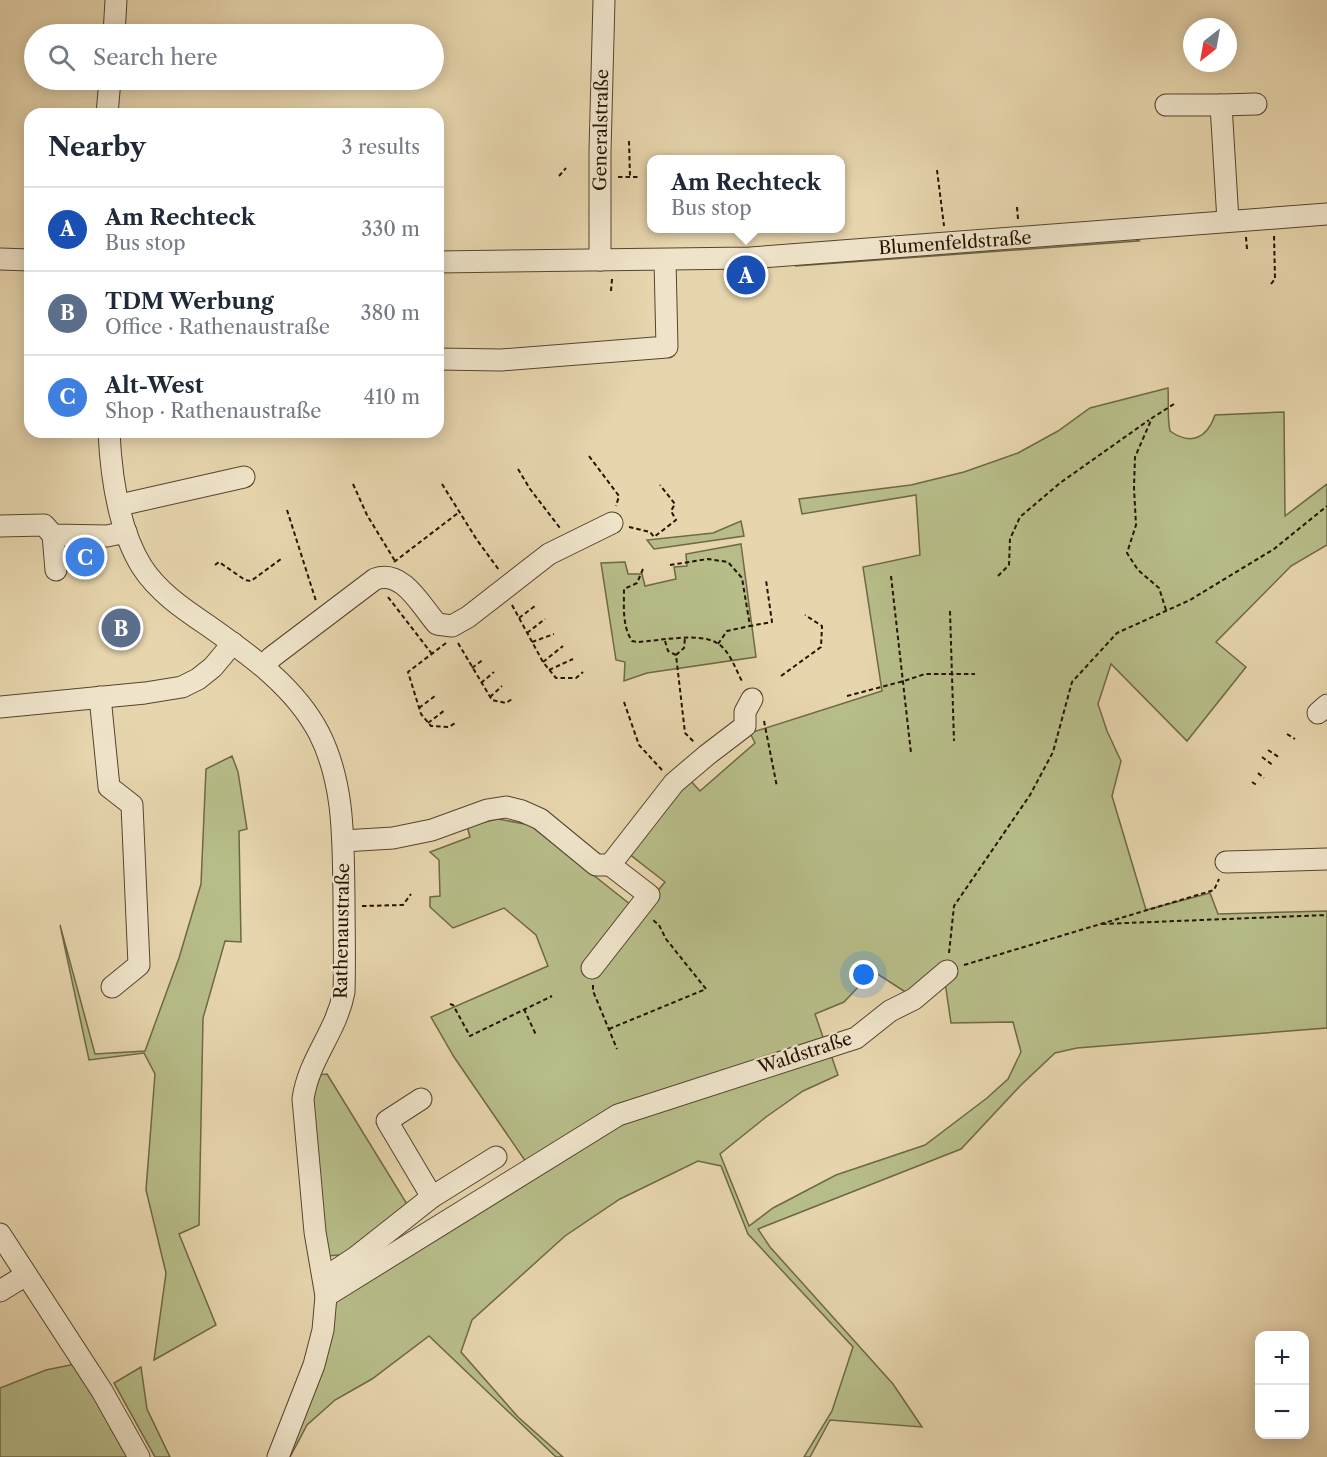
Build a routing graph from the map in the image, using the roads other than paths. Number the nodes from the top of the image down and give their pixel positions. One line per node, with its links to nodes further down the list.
1 (116, 0): 3 (street)
2 (604, 0): 13 (street, Generalstraße)
3 (115, 24)
4 (109, 90): 8 (street)
5 (1256, 104): 7 (street)
6 (1166, 105): 7 (street)
7 (1221, 105): 10 (street)
8 (108, 108)
9 (1327, 214): 10 (street, Blumenfeldstraße)
10 (1228, 221): 14 (street, Blumenfeldstraße)
11 (0, 259): 12 (street)
12 (24, 260)
13 (600, 260): 14 (street, Blumenfeldstraße); 15 (street, Blumenfeldstraße)
14 (665, 261): 16 (street)
15 (444, 262)
16 (444, 358)
17 (110, 438): 19 (street, Rathenaustraße)
18 (244, 477): 19 (street)
19 (120, 505): 22 (street, Rathenaustraße)
20 (612, 523): 26 (street)
21 (0, 526): 23 (street)
22 (126, 532): 23 (street); 25 (street, Rathenaustraße)
23 (53, 535): 24 (street)
24 (56, 570)
25 (233, 643): 26 (street, Rathenaustraße); 27 (street)
26 (263, 666): 30 (street, Rathenaustraße)
27 (100, 697): 29 (street); 36 (street)
28 (752, 699): 33 (street)
29 (0, 707)
30 (343, 841): 33 (street); 42 (street, Rathenaustraße)
31 (1327, 859): 32 (street)
32 (1226, 862)
33 (610, 865): 34 (street)
34 (592, 968)
35 (947, 971): 42 (street, Waldstraße)
36 (112, 987)
37 (421, 1099): 39 (street)
38 (496, 1157): 39 (street)
39 (432, 1197): 42 (street)
40 (0, 1234): 41 (street)
41 (26, 1275): 43 (street); 44 (street)
42 (325, 1287): 45 (street, Rathenaustraße)
43 (0, 1291)
44 (140, 1457)
45 (278, 1457)

